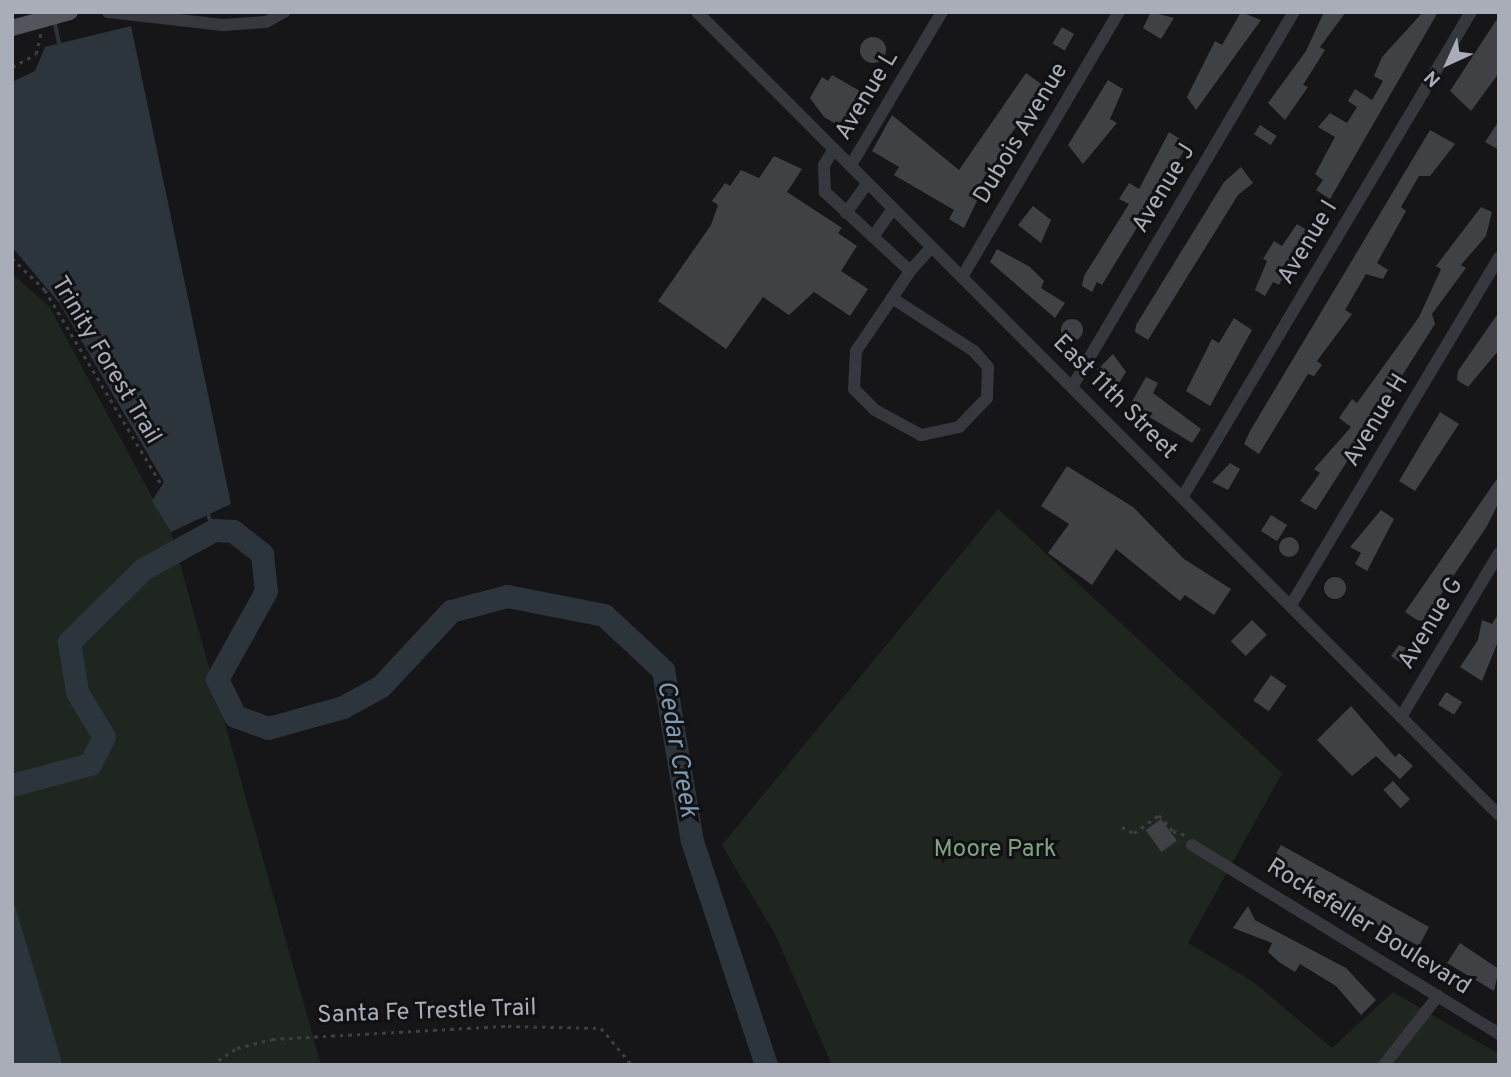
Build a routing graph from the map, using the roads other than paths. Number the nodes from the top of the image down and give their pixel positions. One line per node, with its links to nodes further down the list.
1 (70, 12): 9 (main road)
2 (108, 12): 3 (street)
3 (284, 12)
4 (697, 12): 10 (street, East 11th Street)
5 (942, 12): 11 (street, Avenue L)
6 (1119, 12): 19 (street, Dubois Avenue)
7 (1294, 12): 21 (street, Avenue J)
8 (1471, 12): 22 (street, Avenue I)
9 (12, 28)
10 (834, 149): 11 (street, East 11th Street); 14 (street)
11 (851, 165): 12 (street, East 11th Street)
12 (868, 183): 13 (street, East 11th Street); 14 (street)
13 (893, 208): 15 (street); 16 (street, East 11th Street)
14 (846, 213): 15 (street)
15 (873, 237): 18 (street)
16 (931, 248): 18 (street); 19 (street, East 11th Street)
17 (1499, 258): 24 (street, Avenue H)
18 (910, 271): 20 (street)
19 (962, 277): 21 (street, East 11th Street)
20 (892, 298): 20 (street)
21 (1072, 387): 22 (street, East 11th Street)
22 (1183, 496): 24 (street, East 11th Street)
23 (1499, 553): 25 (street, Avenue G)
24 (1291, 606): 25 (street, East 11th Street)
25 (1401, 717): 26 (street, East 11th Street)
26 (1499, 815)
27 (1192, 845): 28 (street, Rockefeller Boulevard)
28 (1438, 996): 29 (street, Rockefeller Boulevard); 30 (street)
29 (1499, 1034)
30 (1384, 1065)

